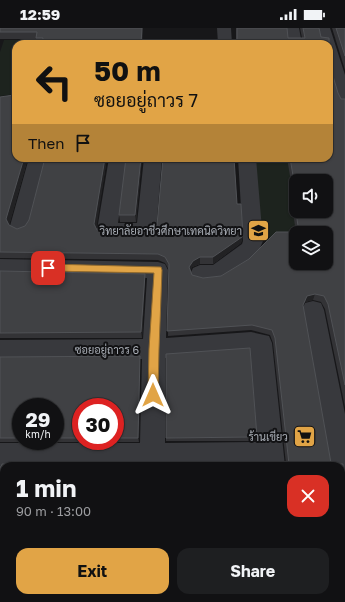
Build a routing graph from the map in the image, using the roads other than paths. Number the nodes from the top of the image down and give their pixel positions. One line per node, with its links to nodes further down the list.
1 (224, 28): 4 (street)
2 (292, 28): 5 (street)
3 (323, 28): 6 (street)
4 (225, 40)
5 (294, 40)
6 (327, 40)
7 (333, 64): 8 (street)
8 (341, 96)
9 (37, 162): 13 (street)
10 (117, 162): 11 (street)
11 (153, 162)
12 (247, 162): 15 (street)
13 (20, 226)
14 (0, 267): 17 (street)
15 (200, 274)
16 (313, 310): 22 (street)
17 (154, 349): 18 (street, ซอยอยู่ถาวร 6); 20 (street); 21 (street, ซอยอยู่ถาวร 6)
18 (0, 350)
19 (0, 456): 20 (street)
20 (153, 461): 21 (street)
21 (271, 461)
22 (342, 462)

